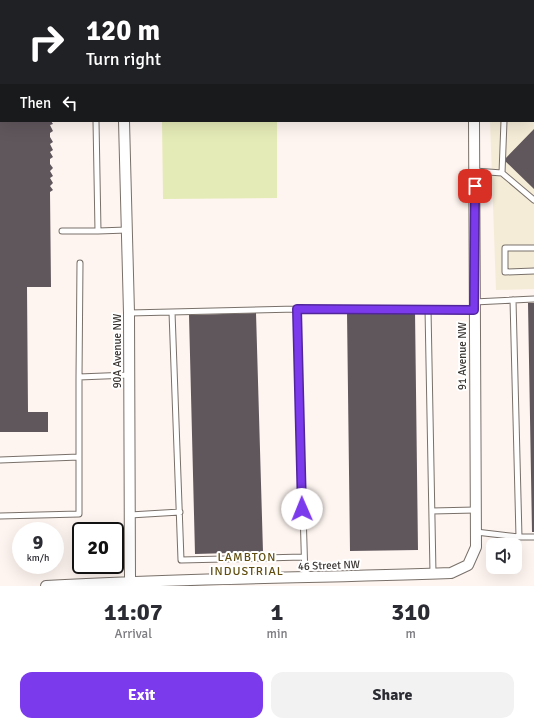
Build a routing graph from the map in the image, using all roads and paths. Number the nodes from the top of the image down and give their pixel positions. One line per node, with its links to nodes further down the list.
1 (96, 122): 10 (lane)
2 (124, 122): 8 (street, 90A Avenue NW)
3 (474, 122): 5 (street, 91 Avenue NW)
4 (504, 122): 6 (lane)
5 (475, 171): 6 (lane); 16 (street, 91 Avenue NW)
6 (502, 173): 7 (lane)
7 (534, 200)
8 (127, 230): 10 (lane); 19 (street, 90A Avenue NW)
9 (62, 231): 10 (lane)
10 (98, 231)
11 (534, 248): 13 (lane)
12 (80, 264): 22 (lane)
13 (534, 271)
14 (513, 300): 15 (lane); 16 (lane); 31 (lane)
15 (534, 300)
16 (474, 306): 18 (lane); 25 (street, 91 Avenue NW)
17 (297, 309): 18 (lane); 20 (lane); 33 (lane)
18 (428, 310): 26 (lane)
19 (129, 312): 20 (lane); 21 (street, 90A Avenue NW)
20 (172, 312): 27 (lane)
21 (129, 375): 22 (lane); 28 (street, 90A Avenue NW)
22 (79, 377): 23 (lane)
23 (79, 457): 24 (lane); 29 (lane)
24 (0, 460)
25 (475, 510): 26 (lane); 30 (street, 91 Avenue NW)
26 (432, 511): 35 (lane)
27 (180, 512): 28 (lane); 33 (lane)
28 (130, 515): 37 (street, 90A Avenue NW)
29 (0, 516)
30 (476, 532): 31 (lane); 34 (street, 91 Avenue NW)
31 (519, 537): 32 (lane)
32 (534, 537)
33 (303, 556): 36 (lane)
34 (468, 565): 35 (street, 46 Street NW)
35 (433, 573): 36 (street, 46 Street NW)
36 (305, 578): 37 (street, 46 Street NW)
37 (130, 581): 38 (street, 46 Street NW)
38 (46, 586)

